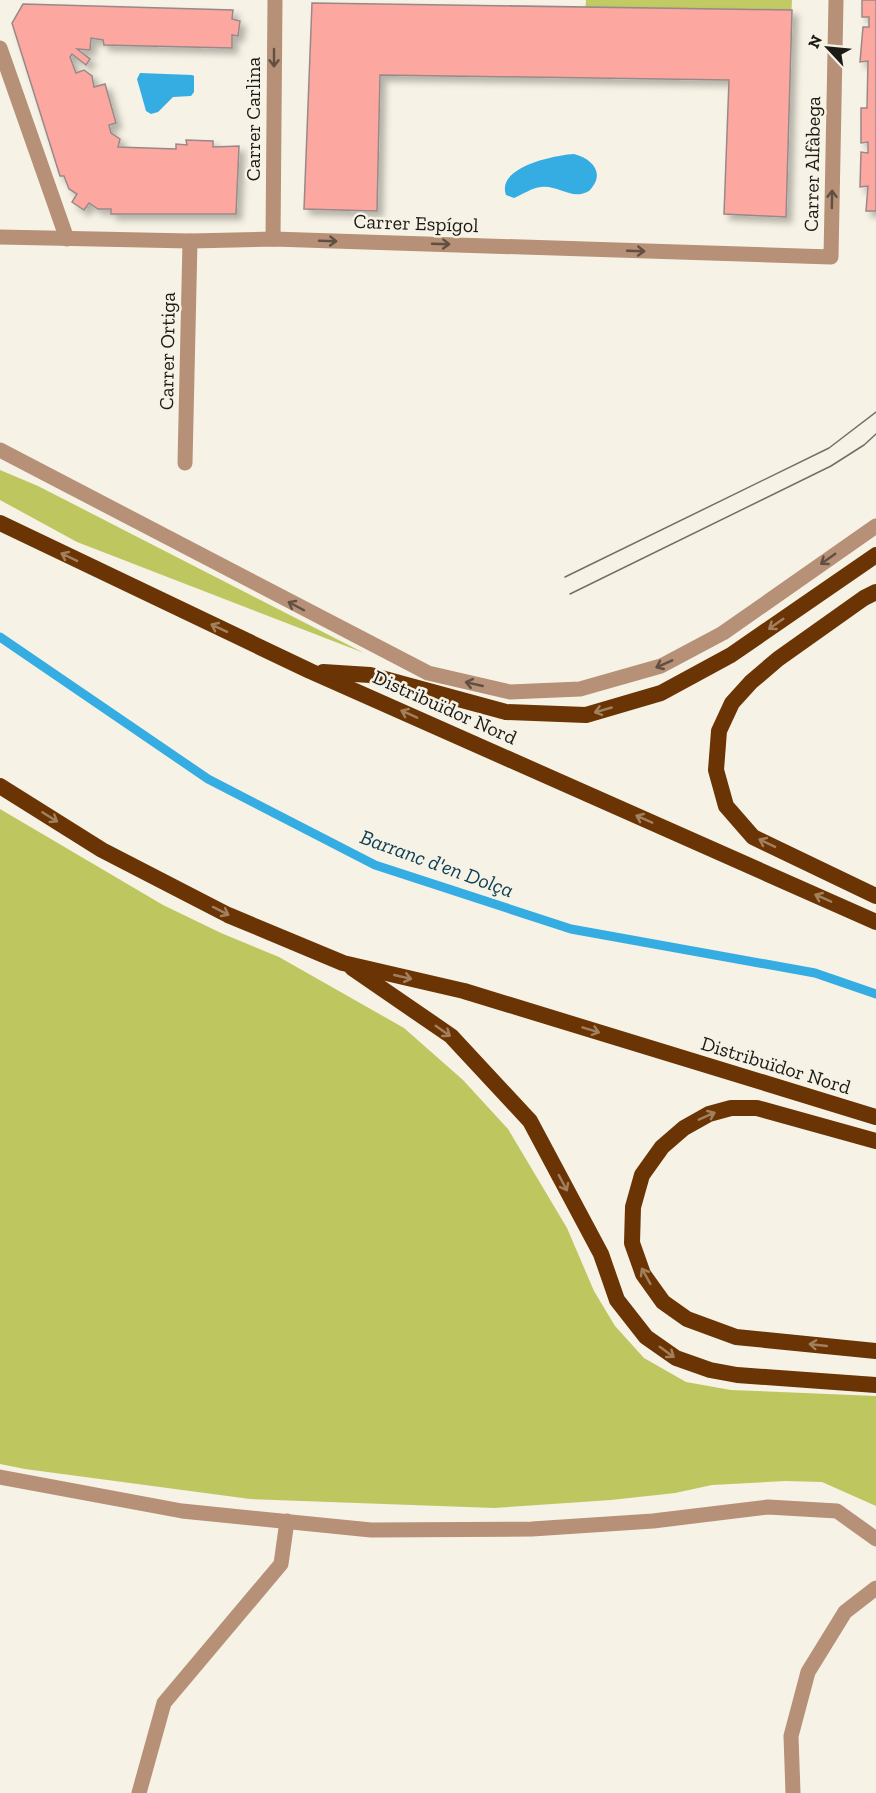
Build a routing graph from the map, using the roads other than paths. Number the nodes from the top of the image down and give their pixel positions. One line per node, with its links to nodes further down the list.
1 (275, 0): 6 (street, Carrer Carlina, one-way to 6)
2 (836, 0): 8 (street, Carrer Alfàbega, one-way to 2)
3 (0, 48): 5 (street)
4 (0, 237): 5 (street, Carrer Espígol)
5 (67, 239): 7 (street, Carrer Espígol)
6 (273, 239): 7 (street, Carrer Espígol); 8 (street, Carrer Espígol, one-way to 8)
7 (190, 241): 10 (street, Carrer Ortiga)
8 (831, 257)
9 (0, 450): 12 (street, one-way to 9)
10 (185, 463)
11 (0, 523): 15 (highway, Distribuïdor Nord, one-way to 11)
12 (876, 526)
13 (876, 555): 15 (highway, one-way to 15)
14 (876, 592): 17 (highway, one-way to 14)
15 (310, 671): 18 (highway, Distribuïdor Nord, one-way to 15)
16 (0, 786): 19 (highway, Distribuïdor Nord, one-way to 19)
17 (876, 896)
18 (876, 922)
19 (343, 963): 20 (highway, Distribuïdor Nord, one-way to 20); 23 (highway, one-way to 23)
20 (876, 1117)
21 (876, 1141): 22 (highway, one-way to 21)
22 (876, 1351)
23 (876, 1385)
24 (0, 1477): 25 (street)
25 (287, 1521): 26 (street); 28 (street)
26 (876, 1539)
27 (876, 1588): 29 (street)
28 (139, 1793)
29 (794, 1793)

